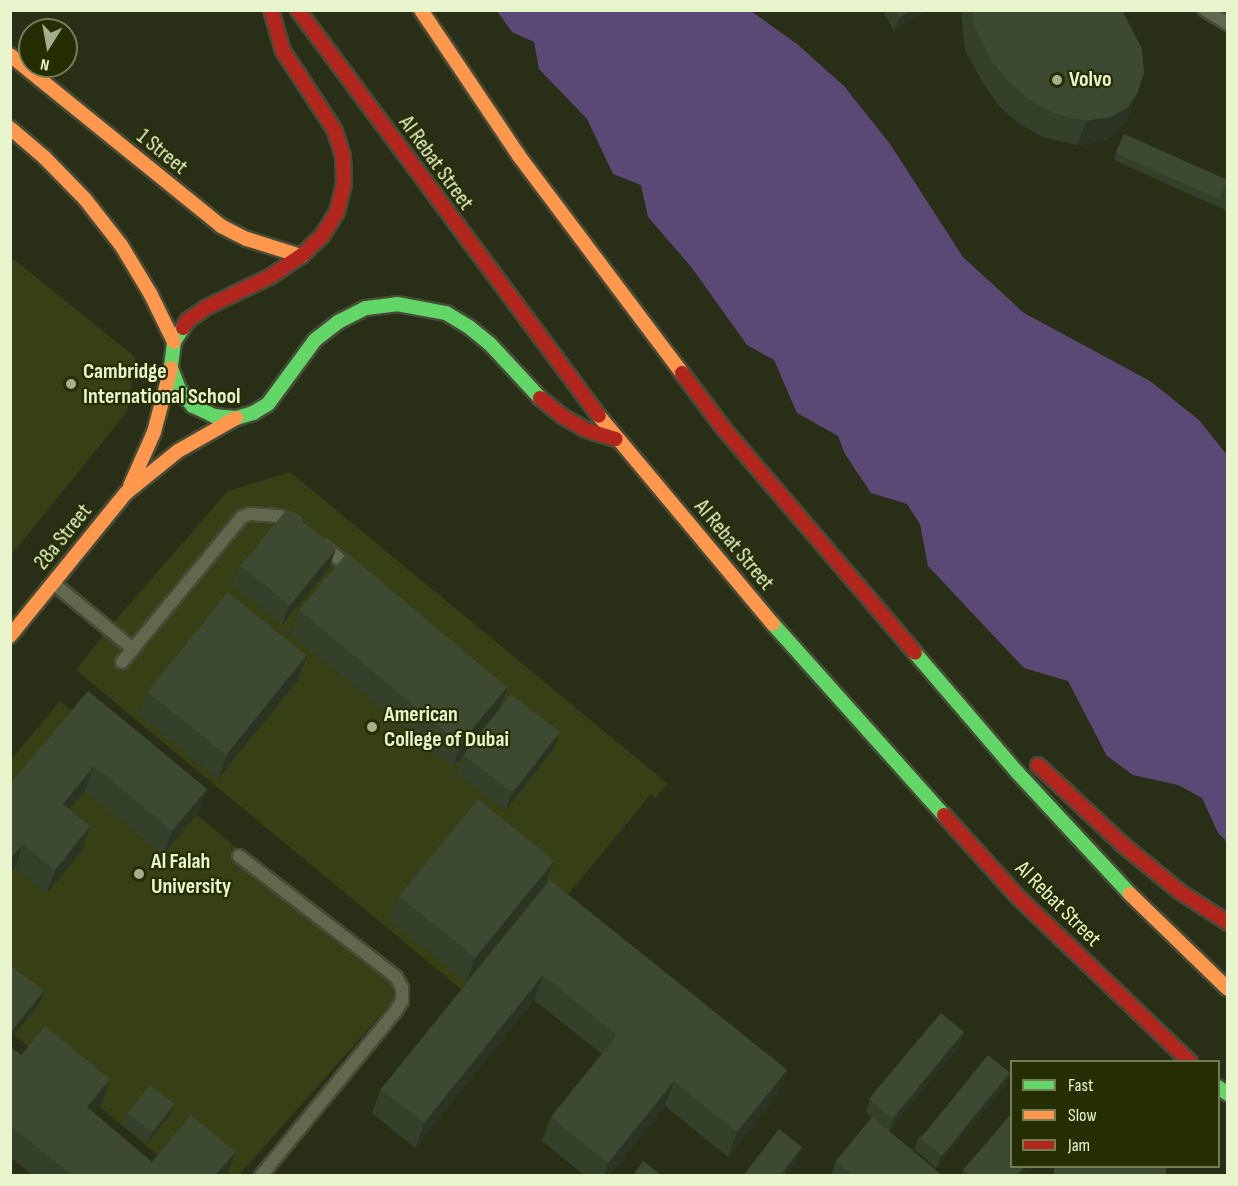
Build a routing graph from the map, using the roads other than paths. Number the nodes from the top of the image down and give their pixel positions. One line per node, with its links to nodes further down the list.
1 (271, 10): 8 (main road)
2 (298, 10): 12 (main road, Al Rebat Street)
3 (421, 10): 17 (main road)
4 (1205, 10): 5 (lane)
5 (1227, 24)
6 (10, 56): 8 (main road, 1 Street)
7 (10, 128): 9 (main road)
8 (301, 256): 9 (main road)
9 (174, 342): 10 (main road, 28a Street)
10 (171, 368): 11 (main road); 13 (main road, 28a Street)
11 (236, 418): 12 (main road, 28a Street); 13 (main road, 28a Street)
12 (616, 439): 25 (main road, Al Rebat Street)
13 (126, 493): 15 (main road, 28a Street)
14 (362, 578): 18 (lane)
15 (53, 583): 16 (main road, 28a Street); 18 (lane)
16 (10, 636)
17 (904, 638): 20 (main road); 24 (main road)
18 (133, 649): 19 (lane)
19 (122, 662)
20 (991, 720)
21 (1026, 753): 23 (main road)
22 (239, 855): 26 (lane)
23 (1227, 923)
24 (1227, 989)
25 (1188, 1060)
26 (261, 1176)

